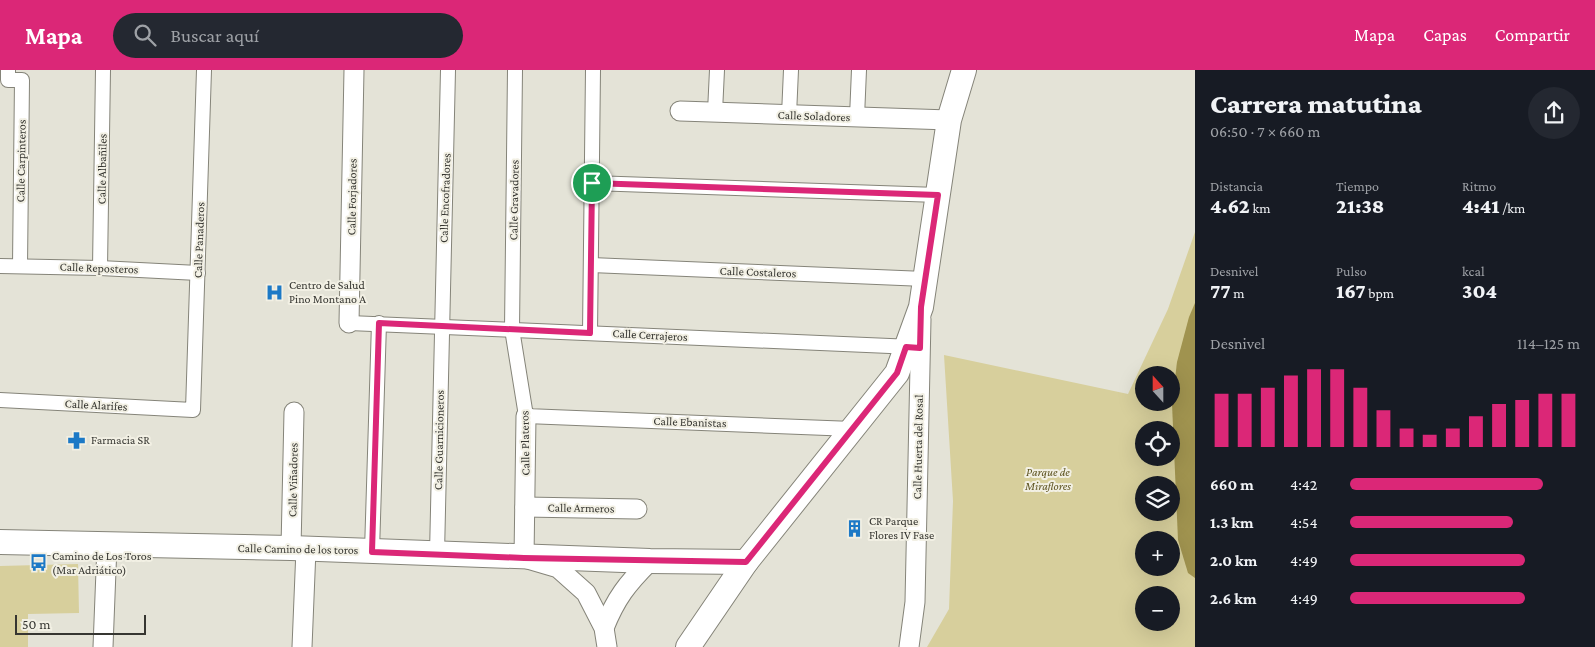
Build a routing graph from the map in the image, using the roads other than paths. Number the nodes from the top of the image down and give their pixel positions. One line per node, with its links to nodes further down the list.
1 (8, 70): 21 (street, Calle Carpinteros)
2 (103, 70): 22 (street, Calle Albañiles)
3 (204, 70): 23 (street, Calle Panaderos)
4 (354, 70): 25 (street, Calle Forjadores)
5 (448, 70): 27 (street, Calle Encofradores)
6 (515, 70): 28 (street, Calle Gravadores)
7 (593, 70): 17 (street)
8 (717, 70): 13 (street)
9 (791, 70): 14 (street)
10 (859, 70): 15 (street)
11 (964, 70): 16 (street)
12 (680, 111): 13 (street, Calle Soladores)
13 (715, 112): 14 (street, Calle Soladores)
14 (789, 115): 15 (street, Calle Soladores)
15 (857, 117): 16 (street, Calle Soladores)
16 (949, 120): 18 (street)
17 (592, 183): 18 (street); 19 (street)
18 (938, 195): 24 (street)
19 (591, 265): 24 (street, Calle Costaleros); 29 (street)
20 (0, 266): 21 (street, Calle Reposteros)
21 (20, 266): 22 (street, Calle Reposteros)
22 (100, 268): 23 (street, Calle Reposteros)
23 (198, 272): 32 (street, Calle Panaderos)
24 (925, 279): 30 (street)
25 (349, 323): 26 (street, Calle Cerrajeros)
26 (379, 323): 27 (street, Calle Cerrajeros); 41 (street)
27 (441, 326): 28 (street, Calle Cerrajeros); 42 (street, Calle Guarnicioneros)
28 (512, 329): 29 (street, Calle Cerrajeros); 34 (street, Calle Plateros)
29 (590, 333): 30 (street, Calle Cerrajeros)
30 (913, 347): 35 (street); 51 (street, Calle Huerta del Rosal)
31 (0, 400): 32 (street, Calle Alarifes)
32 (193, 410)
33 (294, 412): 40 (street, Calle Viñadores)
34 (526, 416): 35 (street, Calle Ebanistas); 36 (street, Calle Plateros)
35 (854, 429): 45 (street)
36 (525, 507): 37 (street, Calle Armeros); 43 (street, Calle Plateros)
37 (637, 509)
38 (0, 542): 39 (street, Calle Camino de los toros)
39 (107, 545): 40 (street, Calle Camino de los toros); 47 (street)
40 (298, 549): 41 (street, Calle Camino de los toros); 48 (street, Calle Viñadores)
41 (372, 552): 42 (street, Calle Camino de los toros)
42 (437, 554): 43 (street, Calle Camino de los toros)
43 (524, 558): 44 (street, Calle Camino de los toros); 46 (street)
44 (650, 561): 45 (street, Calle Camino de los toros); 46 (street)
45 (746, 562): 50 (street)
46 (604, 628): 49 (street)
47 (102, 647)
48 (302, 647)
49 (607, 647)
50 (688, 647)
51 (909, 647)

